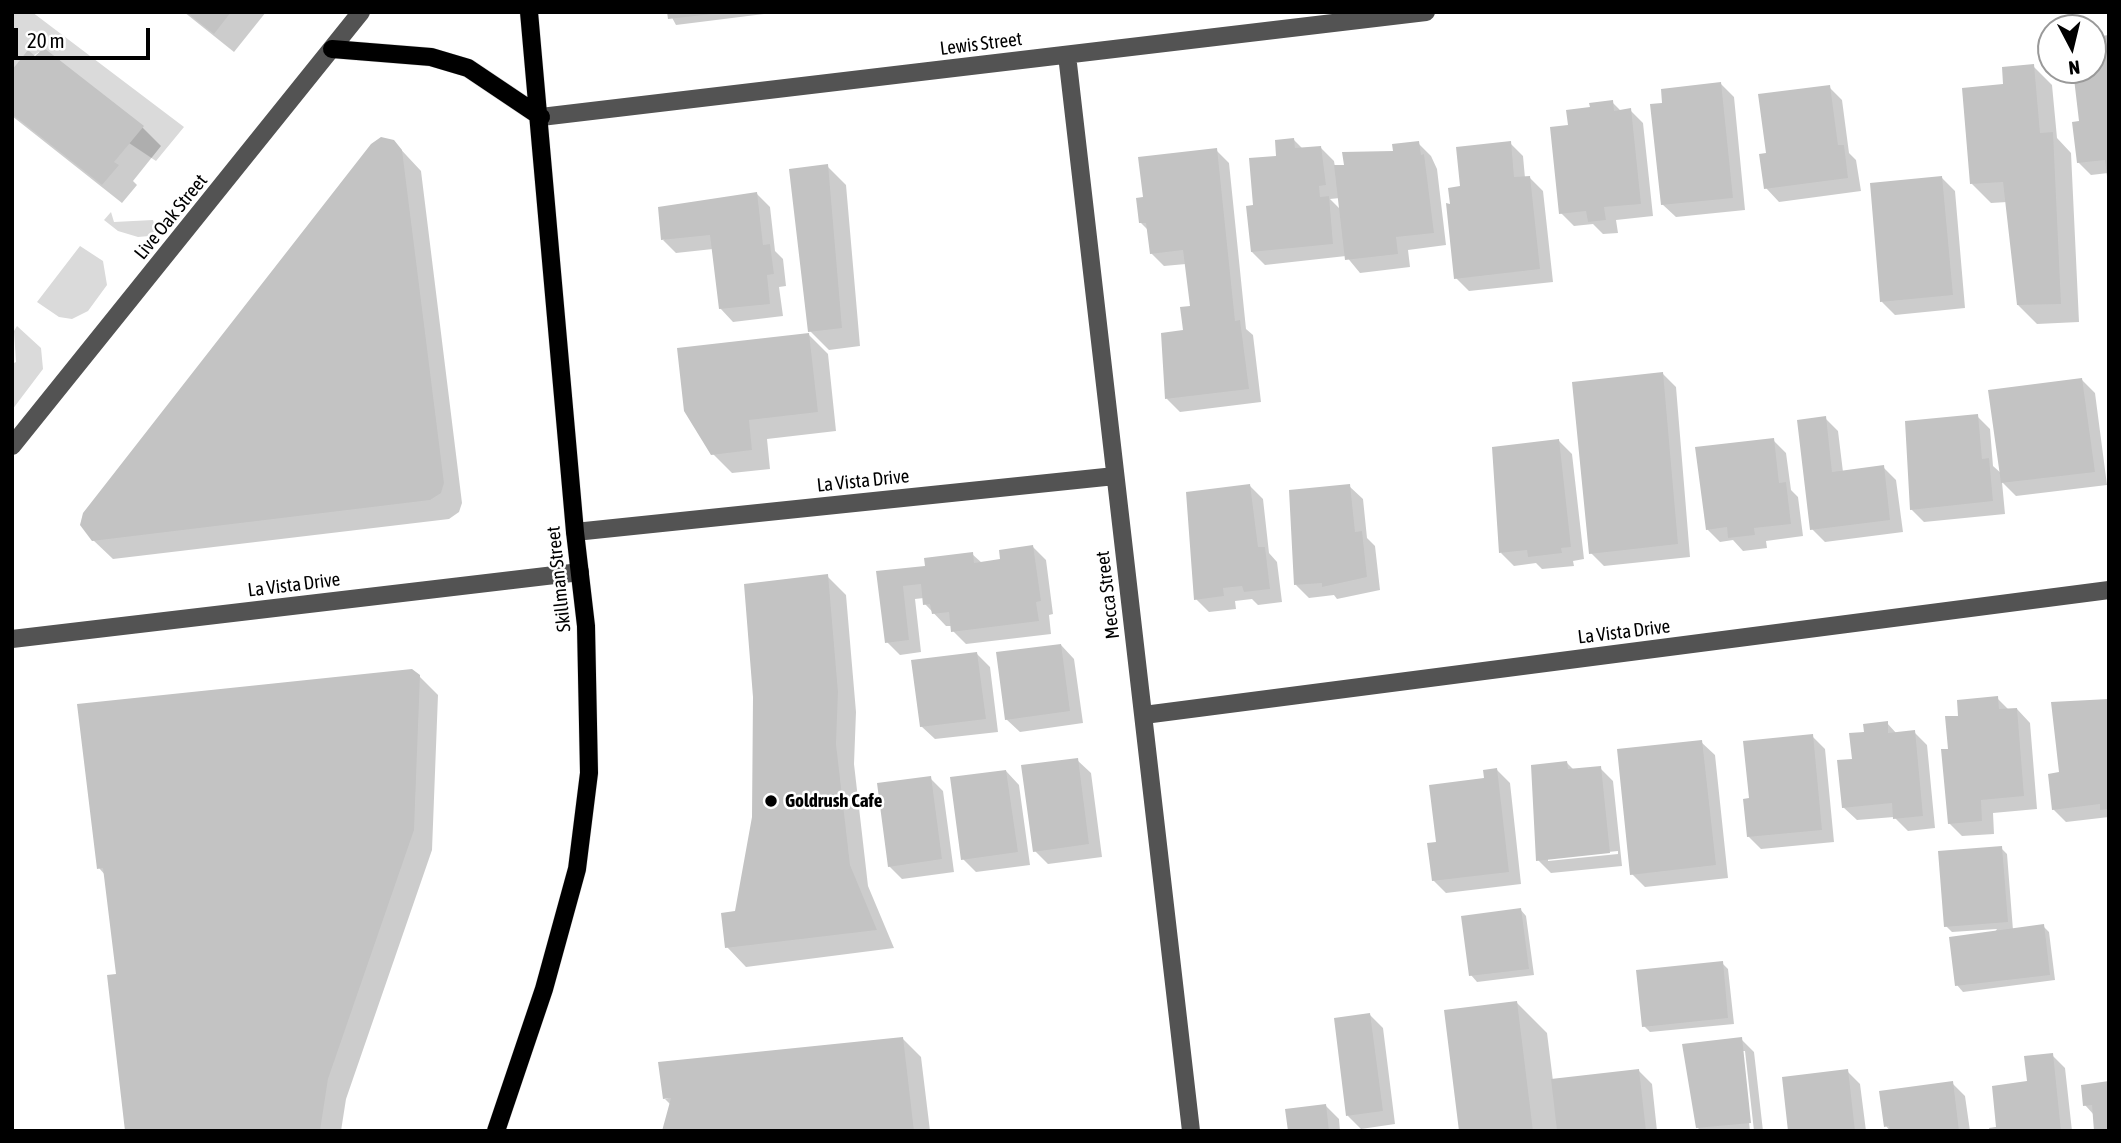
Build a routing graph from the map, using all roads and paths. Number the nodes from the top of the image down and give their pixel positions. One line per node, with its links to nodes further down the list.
1 (361, 12): 4 (street, Live Oak Street)
2 (529, 12): 6 (main road, Skillman Street)
3 (1426, 12): 5 (street, Lewis Street)
4 (332, 49): 6 (main road); 7 (street, Live Oak Street)
5 (1067, 55): 6 (street, Lewis Street); 8 (street, Mecca Street)
6 (541, 117): 9 (main road, Skillman Street)
7 (12, 446)
8 (1115, 476): 9 (street, La Vista Drive); 15 (street, Mecca Street)
9 (575, 532): 10 (main road, Skillman Street)
10 (580, 572): 13 (street, La Vista Drive); 16 (main road, Skillman Street)
11 (2109, 590): 15 (street, La Vista Drive)
12 (12, 624): 13 (street)
13 (36, 637): 14 (street, La Vista Drive)
14 (12, 639)
15 (1144, 715): 17 (street, Mecca Street)
16 (496, 1131)
17 (1191, 1131)

